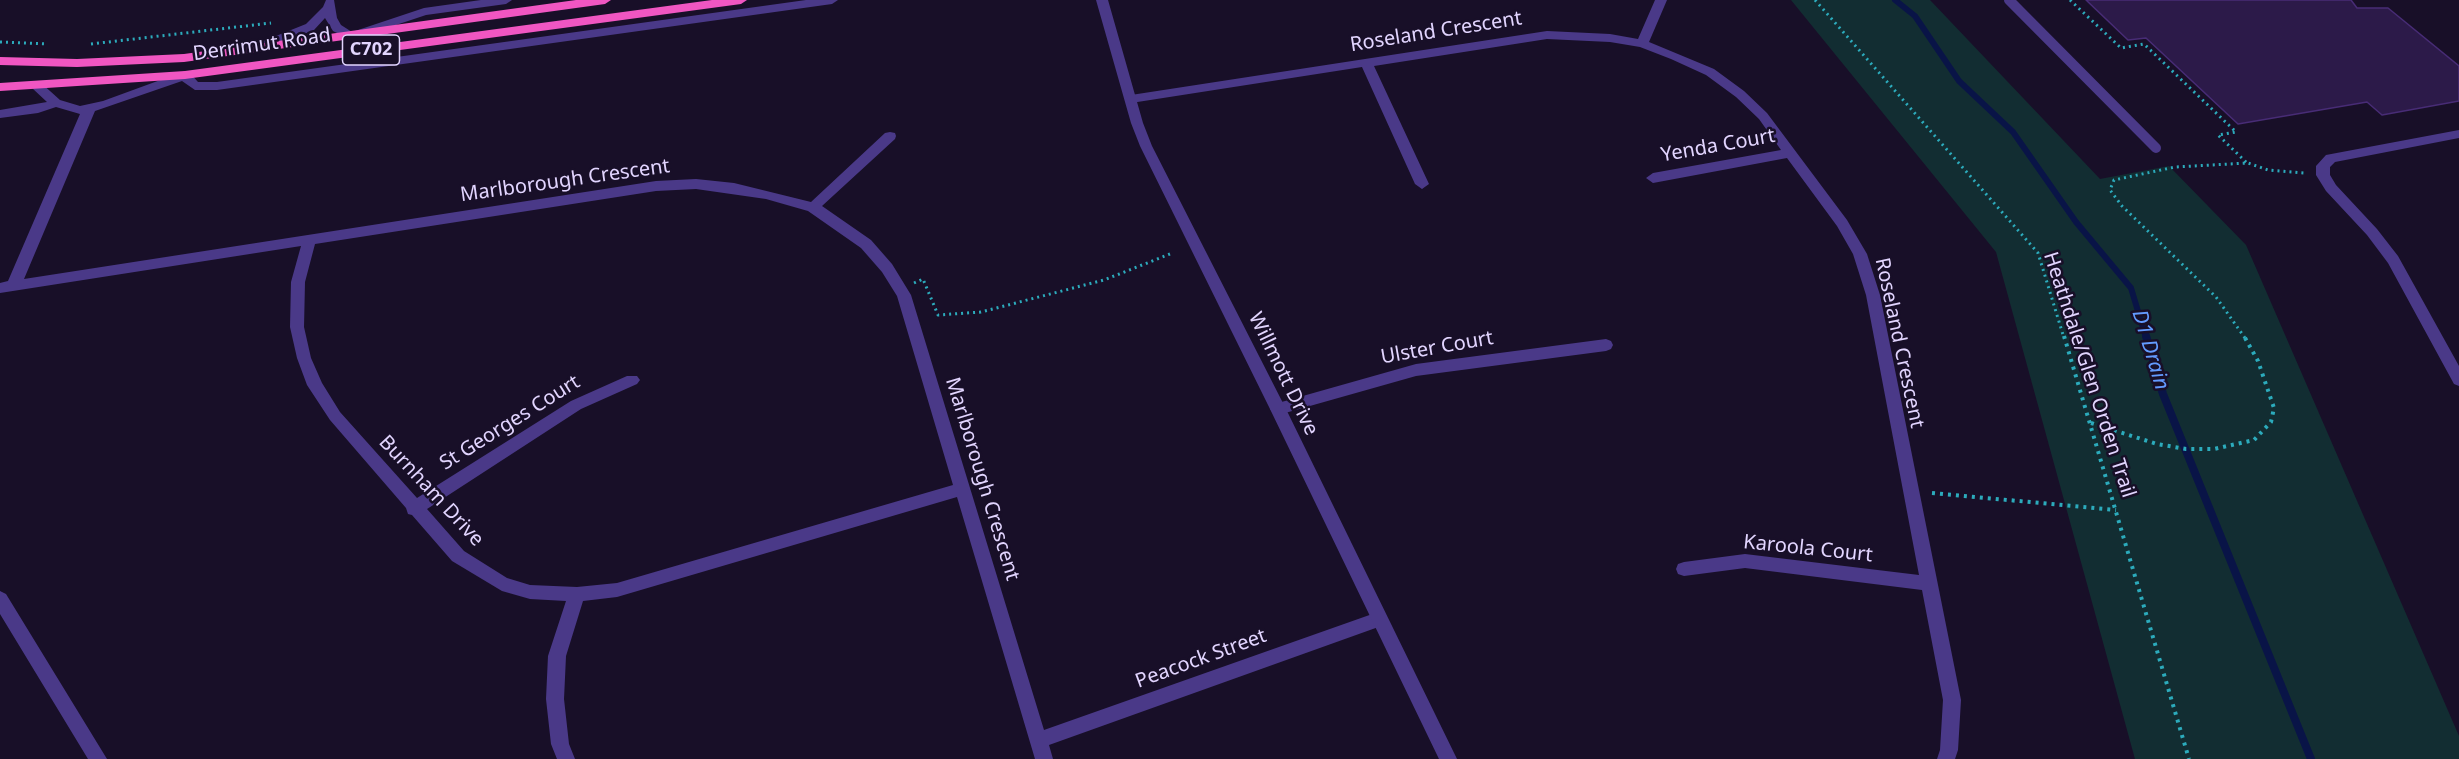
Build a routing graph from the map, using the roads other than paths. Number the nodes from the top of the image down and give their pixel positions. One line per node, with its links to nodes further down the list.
1 (506, 0): 9 (street)
2 (605, 0): 9 (highway, Derrimut Road / C702)
3 (741, 0): 14 (highway, Derrimut Road / C702)
4 (832, 0): 14 (street)
5 (1102, 0): 17 (street, Willmott Drive)
6 (1661, 0): 10 (street)
7 (2009, 0): 23 (lane)
8 (329, 4): 9 (street); 11 (street)
9 (351, 36): 11 (highway, Derrimut Road / C702)
10 (1642, 44): 13 (street, Roseland Crescent); 24 (street, Roseland Crescent)
11 (254, 49): 12 (highway, Derrimut Road / C702)
12 (0, 61)
13 (1366, 62): 17 (street, Roseland Crescent); 26 (street)
14 (185, 75): 15 (highway, Derrimut Road / C702); 19 (street)
15 (36, 86): 16 (highway, Derrimut Road / C702); 18 (street)
16 (0, 87)
17 (1131, 99): 35 (street, Willmott Drive)
18 (56, 103): 19 (street); 20 (street)
19 (89, 108): 29 (street)
20 (0, 114)
21 (2459, 134): 31 (street)
22 (890, 135): 27 (street)
23 (2156, 148)
24 (1790, 153): 25 (street, Yenda Court); 39 (street, Roseland Crescent)
25 (1653, 178)
26 (1422, 184)
27 (813, 207): 28 (street, Marlborough Crescent); 36 (street, Marlborough Crescent)
28 (309, 241): 29 (street, Marlborough Crescent); 37 (street, Burnham Drive)
29 (7, 286)
30 (1606, 345): 35 (street, Ulster Court)
31 (2440, 345): 32 (street); 34 (street)
32 (2459, 347)
33 (632, 380): 37 (street, St Georges Court)
34 (2459, 380)
35 (1278, 409): 42 (street, Willmott Drive)
36 (963, 489): 40 (street, Burnham Drive); 43 (street, Marlborough Crescent)
37 (414, 509): 40 (street, Burnham Drive)
38 (1684, 569): 39 (street, Karoola Court)
39 (1928, 584): 48 (street, Roseland Crescent)
40 (577, 594): 45 (street)
41 (0, 599): 44 (street)
42 (1378, 620): 43 (street, Peacock Street); 47 (street, Willmott Drive)
43 (1039, 740): 46 (street, Marlborough Crescent)
44 (98, 759)
45 (566, 759)
46 (1044, 759)
47 (1448, 759)
48 (1946, 759)

